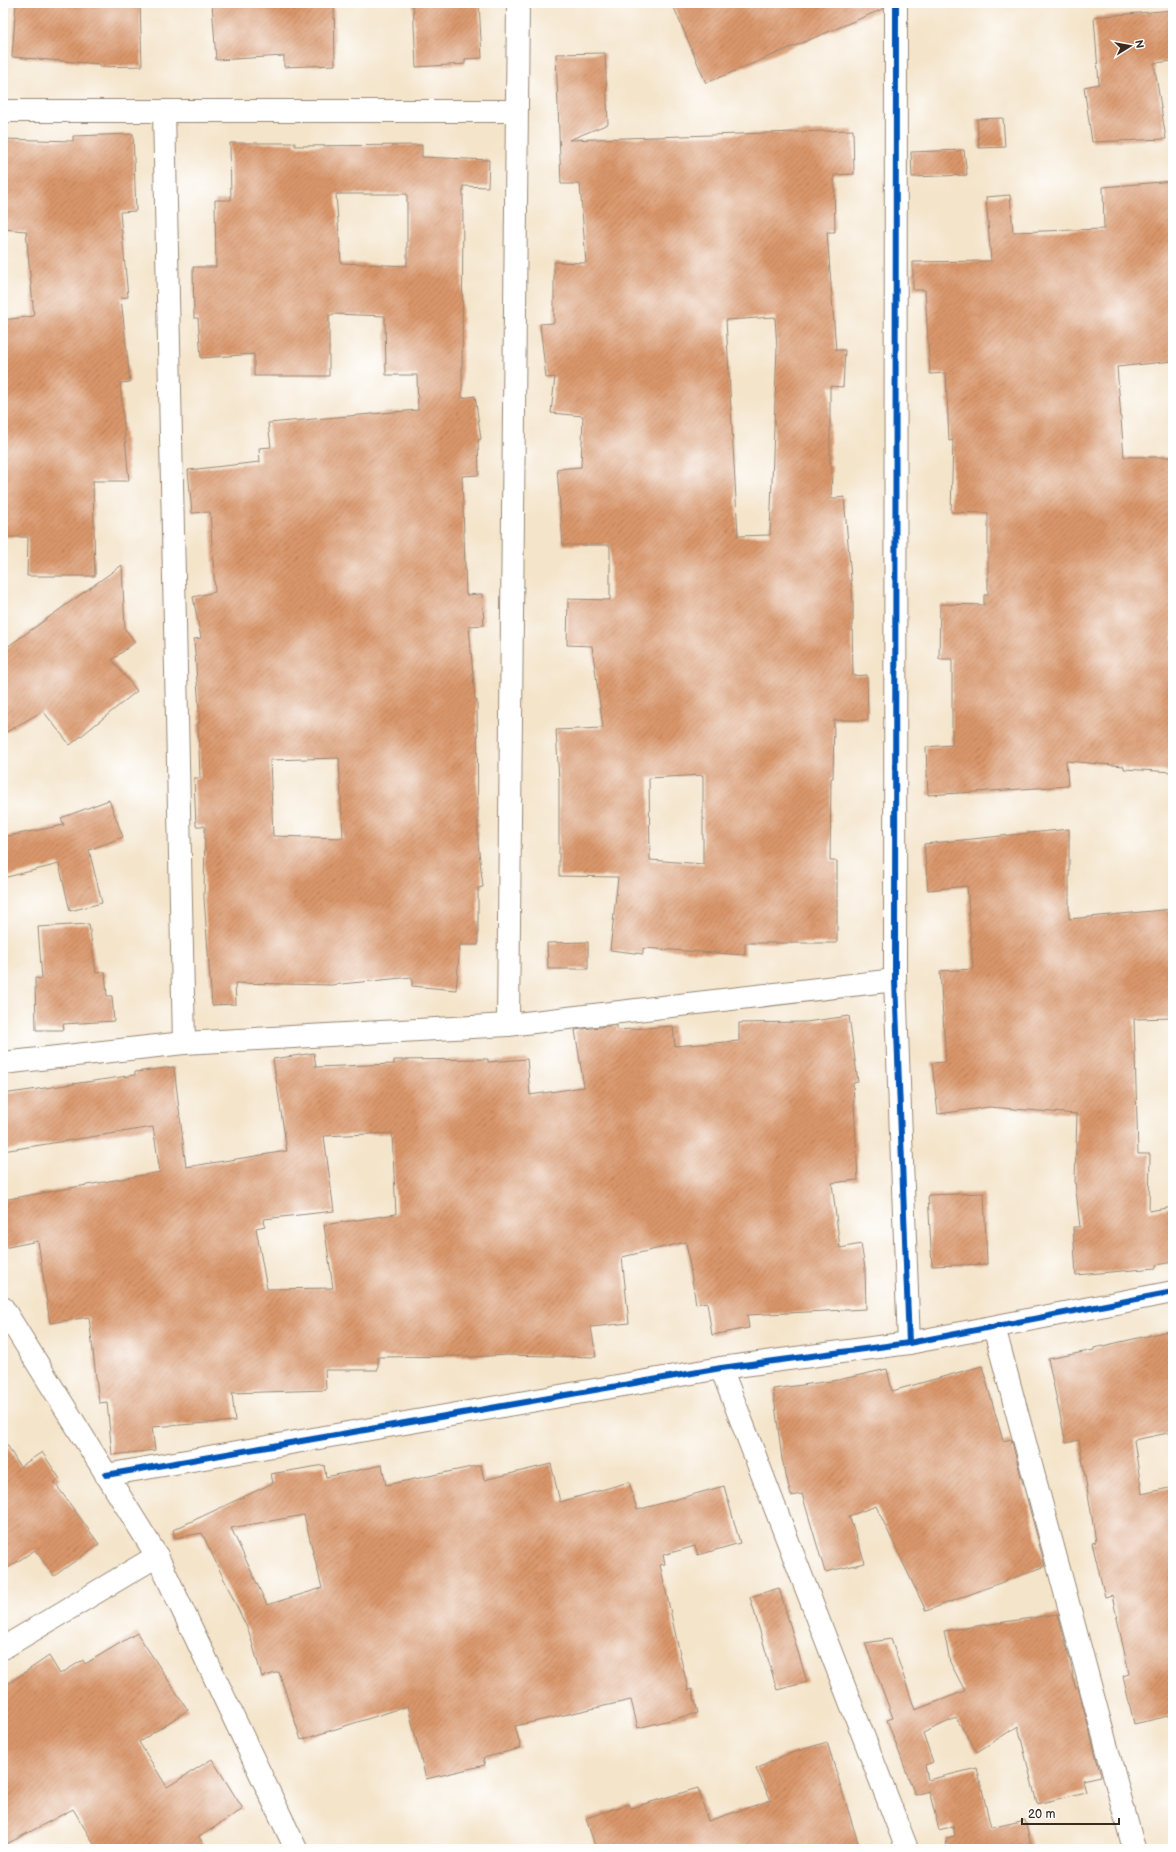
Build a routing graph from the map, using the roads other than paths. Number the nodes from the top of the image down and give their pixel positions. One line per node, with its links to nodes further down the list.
1 (518, 3): 4 (street)
2 (896, 3): 6 (street)
3 (164, 111): 4 (street); 5 (street); 8 (street)
4 (516, 111): 7 (street)
5 (3, 112)
6 (895, 980): 7 (street); 13 (street)
7 (508, 1025): 8 (street)
8 (184, 1043): 9 (street)
9 (3, 1063)
10 (1173, 1292): 12 (street)
11 (3, 1308): 15 (street)
12 (994, 1328): 13 (street); 20 (street)
13 (909, 1343): 14 (street)
14 (721, 1368): 15 (street); 19 (street)
15 (106, 1476): 16 (street)
16 (157, 1556): 17 (street); 18 (street)
17 (3, 1648)
18 (296, 1849)
19 (906, 1849)
20 (1134, 1849)

